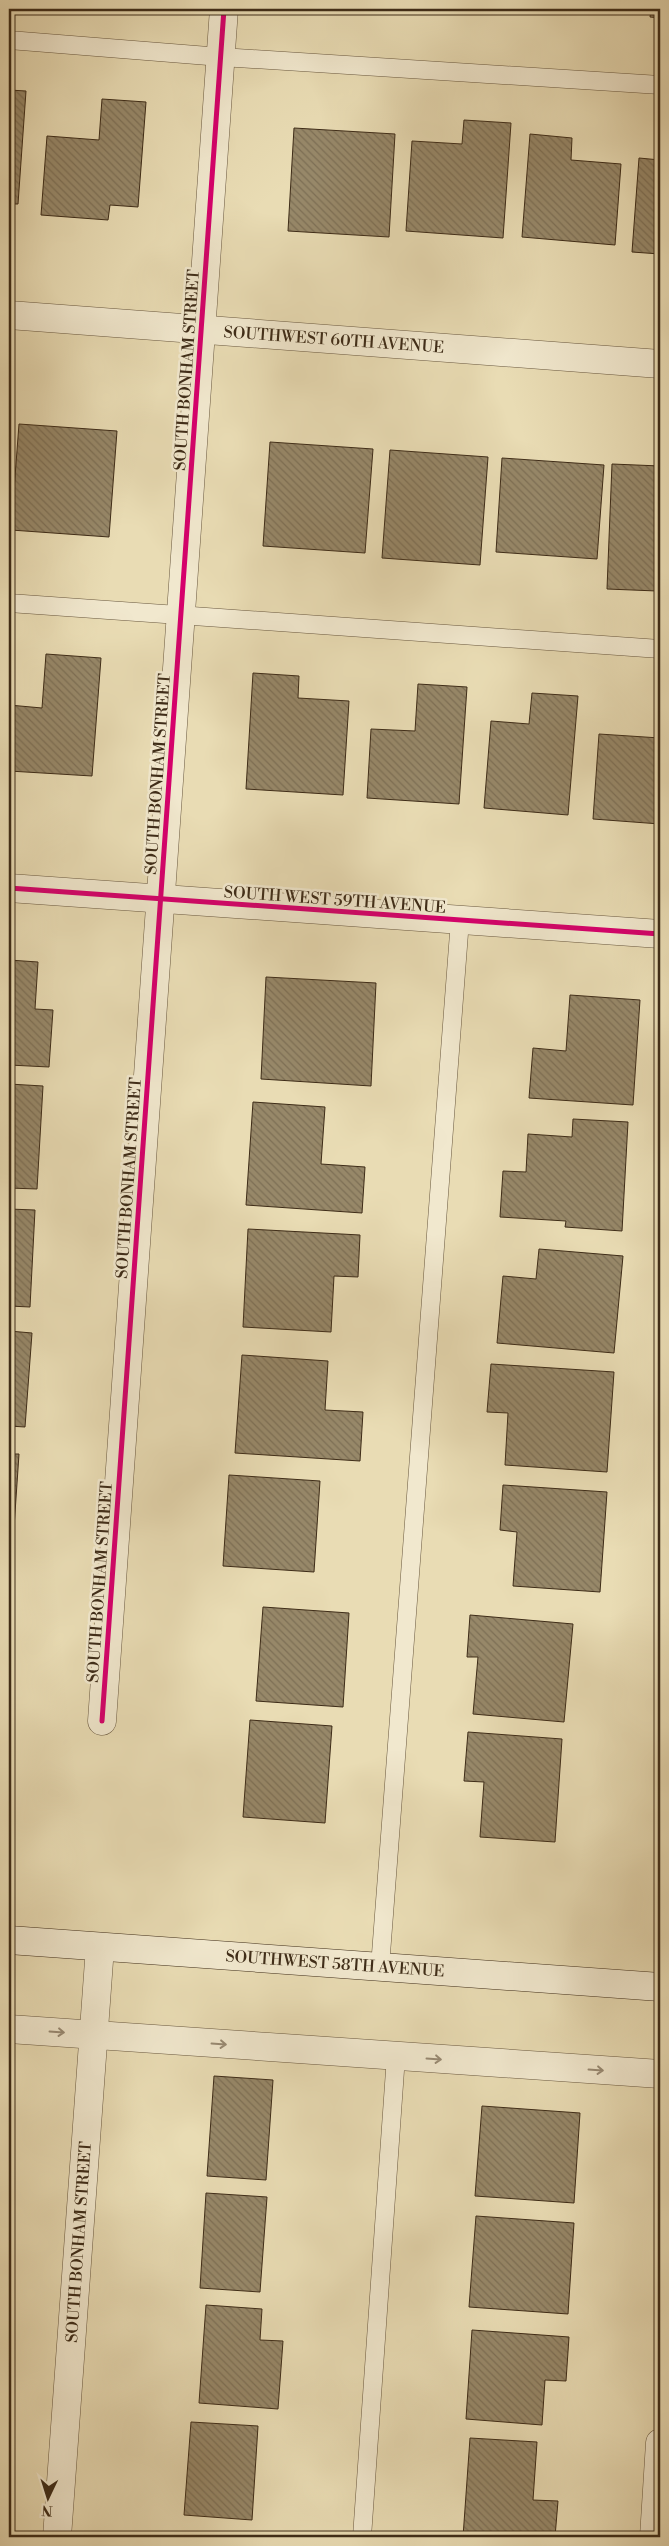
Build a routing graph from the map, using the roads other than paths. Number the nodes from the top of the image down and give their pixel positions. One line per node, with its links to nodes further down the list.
1 (224, 9): 3 (street, SOUTH BONHAM STREET)
2 (9, 40): 3 (lane)
3 (221, 57): 4 (lane); 6 (street, SOUTH BONHAM STREET)
4 (660, 85)
5 (9, 315): 6 (street, SOUTHWEST 60TH AVENUE)
6 (201, 330): 7 (street, SOUTHWEST 60TH AVENUE); 9 (street, SOUTH BONHAM STREET)
7 (660, 364)
8 (9, 604): 9 (lane)
9 (181, 616): 10 (lane); 12 (street, SOUTH BONHAM STREET)
10 (660, 649)
11 (9, 888): 12 (street, SOUTH WEST 59TH AVENUE)
12 (161, 899): 13 (street, SOUTH WEST 59TH AVENUE); 15 (street, SOUTH BONHAM STREET)
13 (460, 920): 14 (street, SOUTH WEST 59TH AVENUE); 18 (lane)
14 (660, 934)
15 (102, 1721)
16 (9, 1940): 17 (street, SOUTHWEST 58TH AVENUE)
17 (100, 1947): 18 (street, SOUTHWEST 58TH AVENUE); 21 (street, SOUTH BONHAM STREET)
18 (380, 1966): 19 (street, SOUTHWEST 58TH AVENUE)
19 (660, 1987)
20 (9, 2029): 21 (street, one-way to 21)
21 (93, 2035): 22 (street, one-way to 22); 25 (street, SOUTH BONHAM STREET)
22 (396, 2056): 23 (street, one-way to 23); 26 (lane)
23 (660, 2074)
24 (660, 2442): 27 (street)
25 (57, 2537)
26 (362, 2537)
27 (654, 2537)

